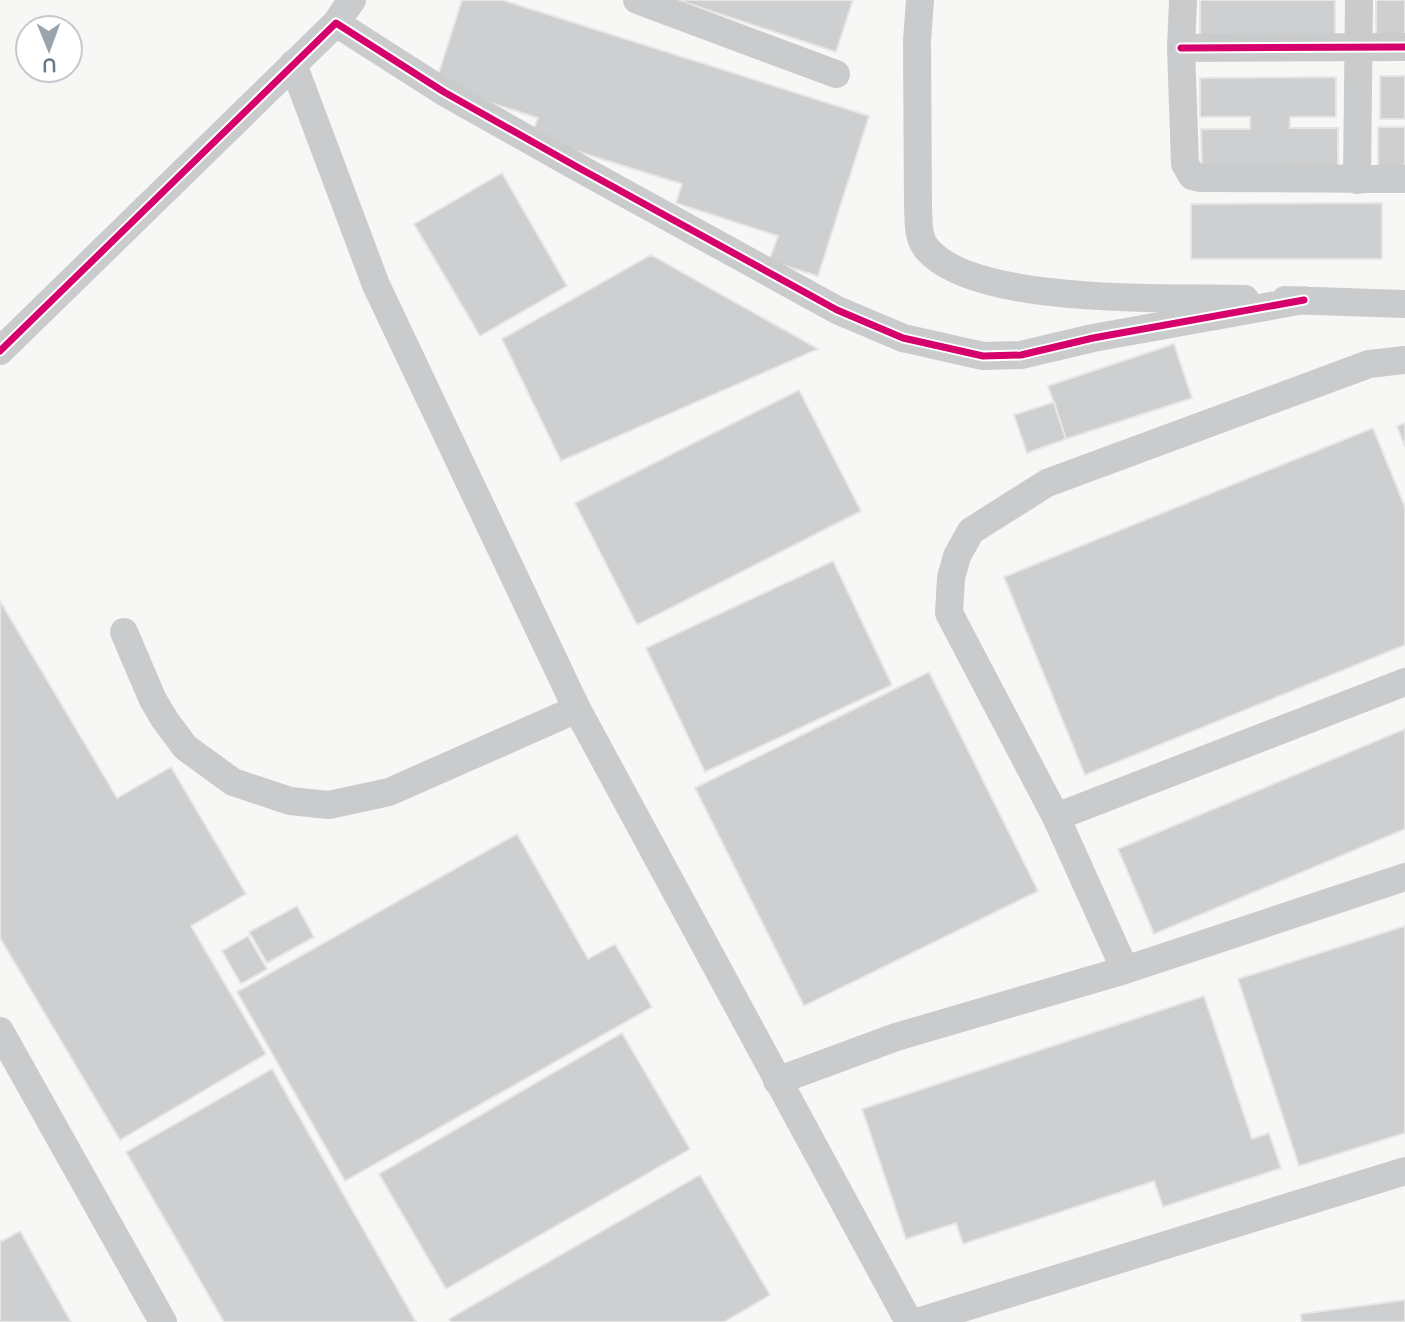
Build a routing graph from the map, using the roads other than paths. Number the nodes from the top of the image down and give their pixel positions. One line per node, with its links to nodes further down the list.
1 (637, 0): 10 (street)
2 (920, 0): 13 (street)
3 (1183, 0): 8 (street)
4 (1359, 0): 6 (street)
5 (344, 11): 9 (street); 13 (street)
6 (1358, 47): 7 (street); 8 (street); 12 (street)
7 (1405, 47)
8 (1181, 48): 12 (street)
9 (293, 64): 15 (street); 19 (street)
10 (836, 74)
11 (1405, 179): 12 (street)
12 (1357, 180)
13 (1304, 300): 14 (street)
14 (1405, 304)
15 (0, 351)
16 (1405, 360): 20 (street)
17 (124, 632): 19 (street)
18 (1405, 682): 20 (street)
19 (578, 709): 24 (street)
20 (1056, 817): 22 (street)
21 (1405, 877): 22 (street)
22 (1125, 970): 24 (street)
23 (0, 1031): 26 (street)
24 (777, 1081): 27 (street)
25 (1405, 1171): 28 (street)
26 (163, 1322)
27 (909, 1322)
28 (917, 1322)

